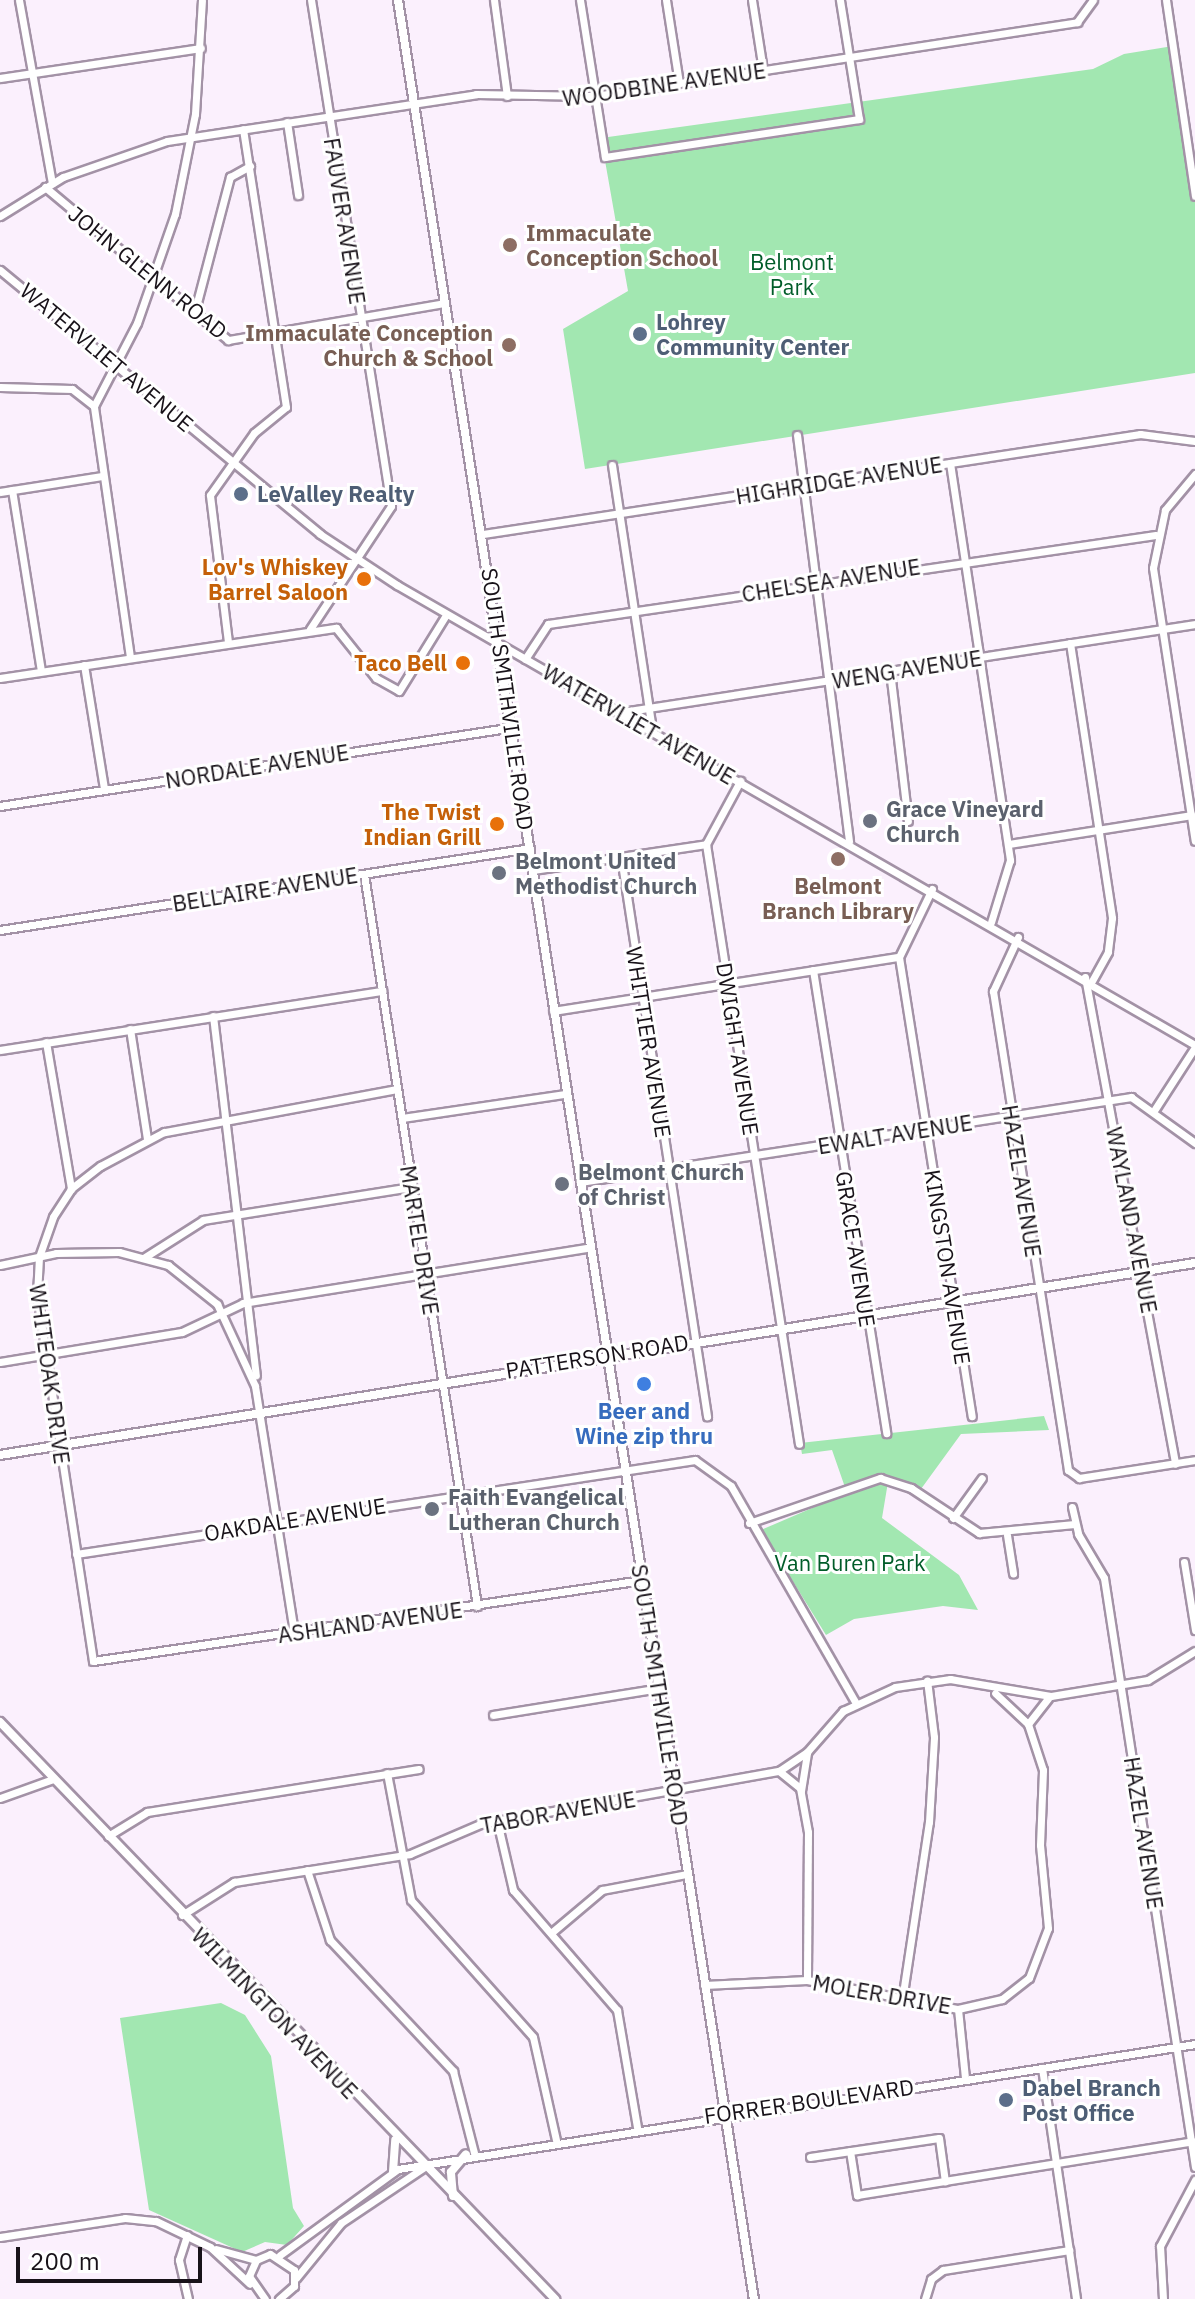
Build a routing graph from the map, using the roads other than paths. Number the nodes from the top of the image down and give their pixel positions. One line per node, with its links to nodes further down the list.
1 (19, 0): 15 (street, JOHN GLENN ROAD)
2 (202, 0): 12 (street)
3 (311, 0): 21 (street, FAUVER AVENUE)
4 (398, 0): 20 (main road, SOUTH SMITHVILLE ROAD)
5 (494, 0): 18 (street)
6 (580, 0): 19 (street)
7 (666, 0): 17 (street)
8 (752, 0): 14 (street)
9 (840, 0): 13 (street)
10 (1093, 0): 13 (street, WOODBINE AVENUE)
11 (1166, 0): 28 (street)
12 (201, 48): 15 (street); 24 (street)
13 (849, 57): 14 (street, WOODBINE AVENUE); 19 (street)
14 (763, 70): 17 (street, WOODBINE AVENUE)
15 (32, 73): 16 (street); 26 (street, JOHN GLENN ROAD)
16 (0, 78)
17 (679, 83): 19 (street, WOODBINE AVENUE)
18 (507, 96): 19 (street, WOODBINE AVENUE); 20 (street, WOODBINE AVENUE)
19 (595, 96)
20 (414, 102): 21 (street, WOODBINE AVENUE); 32 (main road, SOUTH SMITHVILLE ROAD)
21 (329, 115): 22 (street, WOODBINE AVENUE); 34 (street, FAUVER AVENUE)
22 (287, 122): 23 (street, WOODBINE AVENUE); 27 (street)
23 (243, 129): 24 (street, WOODBINE AVENUE); 25 (street)
24 (191, 137): 26 (street, WOODBINE AVENUE); 31 (street)
25 (250, 166): 33 (street); 35 (street)
26 (48, 185): 29 (street, WOODBINE AVENUE); 31 (street, JOHN GLENN ROAD)
27 (298, 195)
28 (1195, 196)
29 (0, 216)
30 (0, 270): 36 (street, WATERVLIET AVENUE)
31 (154, 281): 33 (street, JOHN GLENN ROAD); 36 (street)
32 (445, 303): 34 (street, JOHN GLENN ROAD); 50 (main road, SOUTH SMITHVILLE ROAD)
33 (194, 314): 35 (street, JOHN GLENN ROAD)
34 (360, 320): 35 (street, JOHN GLENN ROAD); 52 (street, FAUVER AVENUE)
35 (275, 335): 41 (street)
36 (117, 364): 38 (street); 41 (street, WATERVLIET AVENUE)
37 (0, 387): 38 (street)
38 (94, 406): 45 (street)
39 (797, 435): 46 (street)
40 (1195, 441): 42 (street, HIGHRIDGE AVENUE)
41 (231, 460): 52 (street, WATERVLIET AVENUE); 62 (street)
42 (950, 463): 46 (street, HIGHRIDGE AVENUE); 53 (street)
43 (612, 465): 49 (street)
44 (1195, 474): 51 (street)
45 (102, 476): 47 (street); 65 (street)
46 (800, 486): 49 (street, HIGHRIDGE AVENUE); 54 (street)
47 (12, 490): 48 (street); 69 (street)
48 (0, 492)
49 (619, 513): 50 (street, HIGHRIDGE AVENUE); 55 (street)
50 (483, 534): 64 (main road, SOUTH SMITHVILLE ROAD)
51 (1156, 535): 53 (street, CHELSEA AVENUE); 61 (street)
52 (358, 560): 56 (street, FAUVER AVENUE); 57 (street, WATERVLIET AVENUE)
53 (965, 560): 54 (street, CHELSEA AVENUE); 66 (street)
54 (816, 583): 55 (street, CHELSEA AVENUE); 72 (street)
55 (633, 610): 67 (street, CHELSEA AVENUE); 73 (street)
56 (323, 613): 59 (street); 60 (street, FAUVER AVENUE)
57 (446, 615): 59 (street); 64 (street, WATERVLIET AVENUE)
58 (1195, 624): 61 (street, WENG AVENUE)
59 (336, 628): 60 (street)
60 (310, 629): 62 (street)
61 (1162, 629): 63 (street, WENG AVENUE); 80 (street)
62 (228, 642): 65 (street)
63 (1070, 643): 66 (street, WENG AVENUE); 82 (street)
64 (502, 646): 67 (street, WATERVLIET AVENUE); 75 (main road, SOUTH SMITHVILLE ROAD)
65 (130, 657): 68 (street)
66 (979, 658): 70 (street, WENG AVENUE); 86 (street)
67 (525, 659): 74 (street, WATERVLIET AVENUE)
68 (84, 665): 69 (street); 78 (street)
69 (41, 671): 71 (street)
70 (890, 671): 72 (street, WENG AVENUE); 81 (street)
71 (0, 678)
72 (830, 681): 73 (street, WENG AVENUE); 84 (street)
73 (649, 709): 74 (street, WENG AVENUE); 76 (street)
74 (620, 713): 76 (street, WATERVLIET AVENUE)
75 (514, 727): 78 (street, NORDALE AVENUE); 87 (main road, SOUTH SMITHVILLE ROAD)
76 (652, 731): 77 (street, WATERVLIET AVENUE)
77 (740, 781): 84 (street, WATERVLIET AVENUE); 85 (street)
78 (104, 789): 79 (street, NORDALE AVENUE)
79 (0, 806)
80 (1193, 815): 82 (street); 83 (street)
81 (908, 821)
82 (1100, 830): 86 (street); 97 (street)
83 (1195, 841)
84 (849, 842): 91 (street, WATERVLIET AVENUE)
85 (706, 844): 88 (street); 98 (street, DWIGHT AVENUE)
86 (1009, 844): 92 (street)
87 (530, 848): 89 (main road, SOUTH SMITHVILLE ROAD); 90 (street, BELLAIRE AVENUE)
88 (621, 857): 89 (street); 100 (street, WHITTIER AVENUE)
89 (533, 870): 101 (main road, SOUTH SMITHVILLE ROAD)
90 (364, 874): 93 (street, BELLAIRE AVENUE); 99 (street, MARTEL DRIVE)
91 (932, 889): 92 (street, WATERVLIET AVENUE); 95 (street)
92 (991, 922): 94 (street, WATERVLIET AVENUE)
93 (0, 930)
94 (1018, 937): 97 (street, WATERVLIET AVENUE); 112 (street, HAZEL AVENUE)
95 (899, 957): 96 (street); 114 (street, KINGSTON AVENUE)
96 (813, 970): 98 (street); 116 (street, GRACE AVENUE)
97 (1088, 979): 105 (street, WATERVLIET AVENUE); 109 (street, WAYLAND AVENUE)
98 (727, 984): 100 (street); 118 (street, DWIGHT AVENUE)
99 (382, 991): 102 (street); 107 (street, MARTEL DRIVE)
100 (642, 997): 101 (street); 119 (street, WHITTIER AVENUE)
101 (553, 1011): 108 (main road, SOUTH SMITHVILLE ROAD)
102 (213, 1016): 103 (street); 111 (street)
103 (130, 1029): 104 (street); 115 (street)
104 (46, 1042): 106 (street); 122 (street)
105 (1195, 1046): 110 (street)
106 (0, 1050)
107 (397, 1089): 111 (street); 113 (street, MARTEL DRIVE)
108 (565, 1094): 113 (street); 120 (main road, SOUTH SMITHVILLE ROAD)
109 (1108, 1101): 110 (street, EWALT AVENUE); 112 (street, EWALT AVENUE); 129 (street, WAYLAND AVENUE)
110 (1155, 1109): 117 (street, EWALT AVENUE)
111 (229, 1115): 115 (street); 123 (street)
112 (1012, 1115): 114 (street, EWALT AVENUE); 131 (street, HAZEL AVENUE)
113 (402, 1118): 121 (street, MARTEL DRIVE)
114 (926, 1129): 116 (street, EWALT AVENUE); 132 (street, KINGSTON AVENUE)
115 (147, 1139): 122 (street)
116 (840, 1142): 118 (street, EWALT AVENUE); 135 (street, GRACE AVENUE)
117 (1195, 1143)
118 (754, 1155): 119 (street, EWALT AVENUE); 136 (street, DWIGHT AVENUE)
119 (668, 1168): 120 (street, EWALT AVENUE); 137 (street, WHITTIER AVENUE)
120 (580, 1182): 124 (main road, SOUTH SMITHVILLE ROAD)
121 (412, 1187): 123 (street); 130 (street, MARTEL DRIVE)
122 (71, 1189): 125 (street, WHITEOAK DRIVE)
123 (239, 1214): 126 (street); 133 (street)
124 (591, 1247): 130 (street); 138 (main road, SOUTH SMITHVILLE ROAD)
125 (39, 1257): 126 (street); 128 (street); 139 (street, WHITEOAK DRIVE)
126 (145, 1257): 134 (street)
127 (1195, 1263): 129 (main road, PATTERSON ROAD)
128 (0, 1265)
129 (1142, 1271): 131 (main road, PATTERSON ROAD); 150 (street, WAYLAND AVENUE)
130 (426, 1273): 133 (street); 141 (street, MARTEL DRIVE)
131 (1038, 1287): 132 (main road, PATTERSON ROAD); 150 (street, HAZEL AVENUE)
132 (952, 1300): 135 (main road, PATTERSON ROAD); 144 (street, KINGSTON AVENUE)
133 (247, 1303): 134 (street); 142 (street)
134 (224, 1313): 139 (street); 142 (street)
135 (866, 1314): 136 (main road, PATTERSON ROAD); 145 (street, GRACE AVENUE)
136 (780, 1327): 137 (main road, PATTERSON ROAD); 146 (street, DWIGHT AVENUE)
137 (694, 1340): 138 (main road, PATTERSON ROAD); 143 (street, WHITTIER AVENUE)
138 (608, 1353): 141 (main road, PATTERSON ROAD); 151 (main road, SOUTH SMITHVILLE ROAD)
139 (45, 1354): 140 (street); 147 (street, WHITEOAK DRIVE)
140 (0, 1362)
141 (442, 1380): 142 (main road, PATTERSON ROAD); 153 (street, MARTEL DRIVE)
142 (259, 1406): 147 (main road, PATTERSON ROAD); 156 (street)
143 (707, 1416)
144 (972, 1416)
145 (886, 1433)
146 (799, 1444)
147 (59, 1445): 148 (main road, PATTERSON ROAD); 160 (street, WHITEOAK DRIVE)
148 (0, 1455)
149 (1195, 1460): 150 (street)
150 (1175, 1464)
151 (625, 1466): 153 (street, OAKDALE AVENUE); 157 (street, OAKDALE AVENUE); 163 (main road, SOUTH SMITHVILLE ROAD)
152 (982, 1478): 155 (street)
153 (459, 1492): 156 (street, OAKDALE AVENUE); 164 (street, MARTEL DRIVE)
154 (1072, 1507): 158 (street, HAZEL AVENUE)
155 (953, 1518): 157 (street); 159 (street)
156 (277, 1522): 160 (street, OAKDALE AVENUE); 166 (street)
157 (749, 1523): 174 (street, OAKDALE AVENUE)
158 (1075, 1524): 159 (street); 170 (street, HAZEL AVENUE)
159 (1007, 1535): 162 (street)
160 (76, 1554): 168 (street, WHITEOAK DRIVE)
161 (1184, 1562): 165 (street)
162 (1013, 1574)
163 (642, 1580): 164 (street, ASHLAND AVENUE); 171 (main road, SOUTH SMITHVILLE ROAD)
164 (477, 1606): 166 (street, ASHLAND AVENUE)
165 (1195, 1630)
166 (294, 1633): 168 (street, ASHLAND AVENUE)
167 (1195, 1651): 170 (street, TABOR AVENUE)
168 (98, 1664)
169 (927, 1680): 172 (street, TABOR AVENUE); 174 (street, TABOR AVENUE); 195 (street)
170 (1121, 1686): 173 (street, TABOR AVENUE); 198 (street, HAZEL AVENUE)
171 (659, 1688): 175 (street); 183 (main road, SOUTH SMITHVILLE ROAD)
172 (990, 1689): 173 (street, TABOR AVENUE); 177 (street)
173 (1051, 1696): 177 (street)
174 (856, 1703): 178 (street, TABOR AVENUE)
175 (493, 1715)
176 (0, 1722): 182 (main road, WILMINGTON AVENUE)
177 (1028, 1724): 196 (street, MOLER DRIVE)
178 (807, 1752): 180 (street, TABOR AVENUE); 184 (street)
179 (419, 1769): 181 (street)
180 (779, 1771): 183 (street, TABOR AVENUE); 184 (street)
181 (387, 1773): 187 (street); 188 (street)
182 (53, 1779): 185 (street); 187 (main road, WILMINGTON AVENUE)
183 (674, 1790): 186 (street, TABOR AVENUE); 190 (main road, SOUTH SMITHVILLE ROAD)
184 (801, 1793): 193 (street)
185 (0, 1798)
186 (497, 1821): 188 (street, TABOR AVENUE); 192 (street)
187 (108, 1836): 191 (main road, WILMINGTON AVENUE)
188 (400, 1856): 189 (street, TABOR AVENUE); 204 (street)
189 (307, 1870): 191 (street, TABOR AVENUE); 207 (street)
190 (687, 1874): 192 (street); 194 (main road, SOUTH SMITHVILLE ROAD)
191 (182, 1915): 203 (main road, WILMINGTON AVENUE)
192 (551, 1933): 202 (street)
193 (807, 1980): 194 (street, MOLER DRIVE); 195 (street, MOLER DRIVE)
194 (704, 1985): 201 (main road, SOUTH SMITHVILLE ROAD)
195 (902, 2000): 196 (street, MOLER DRIVE)
196 (958, 2009): 200 (street)
197 (1195, 2044): 198 (street, FORRER BOULEVARD)
198 (1176, 2047): 199 (street, FORRER BOULEVARD); 205 (street, HAZEL AVENUE)
199 (1042, 2068): 200 (street, FORRER BOULEVARD); 209 (street)
200 (965, 2078): 201 (street, FORRER BOULEVARD)
201 (725, 2114): 202 (street, FORRER BOULEVARD); 229 (main road, SOUTH SMITHVILLE ROAD)
202 (637, 2127): 204 (street, FORRER BOULEVARD)
203 (393, 2135): 210 (main road, WILMINGTON AVENUE); 212 (main road)
204 (556, 2140): 207 (street, FORRER BOULEVARD)
205 (1193, 2141): 209 (street); 211 (street, HAZEL AVENUE)
206 (850, 2151): 208 (street); 214 (street); 214 (street)
207 (470, 2154): 210 (street, FORRER BOULEVARD); 216 (main road)
208 (810, 2157)
209 (1056, 2160): 214 (street); 220 (street)
210 (424, 2167): 212 (street, FORRER BOULEVARD); 216 (main road, WILMINGTON AVENUE); 223 (street, FORRER BOULEVARD)
211 (1195, 2167)
212 (393, 2172): 221 (street, FORRER BOULEVARD)
213 (1195, 2180): 215 (street)
214 (945, 2182)
215 (1193, 2195): 232 (street)
216 (453, 2197): 228 (main road, WILMINGTON AVENUE)
217 (187, 2235): 218 (street, FORRER BOULEVARD); 219 (street, FORRER BOULEVARD); 225 (street)
218 (0, 2237)
219 (210, 2247): 222 (street, FORRER BOULEVARD); 224 (street, FORRER BOULEVARD)
220 (1069, 2250): 230 (street); 231 (street)
221 (280, 2255): 222 (street, FORRER BOULEVARD); 223 (street)
222 (256, 2260): 224 (street)
223 (296, 2278): 227 (street, FORRER BOULEVARD)
224 (250, 2284): 226 (street, FORRER BOULEVARD)
225 (188, 2299)
226 (265, 2299)
227 (279, 2299)
228 (555, 2299)
229 (754, 2299)
230 (925, 2299)
231 (1076, 2299)
232 (1163, 2299)

